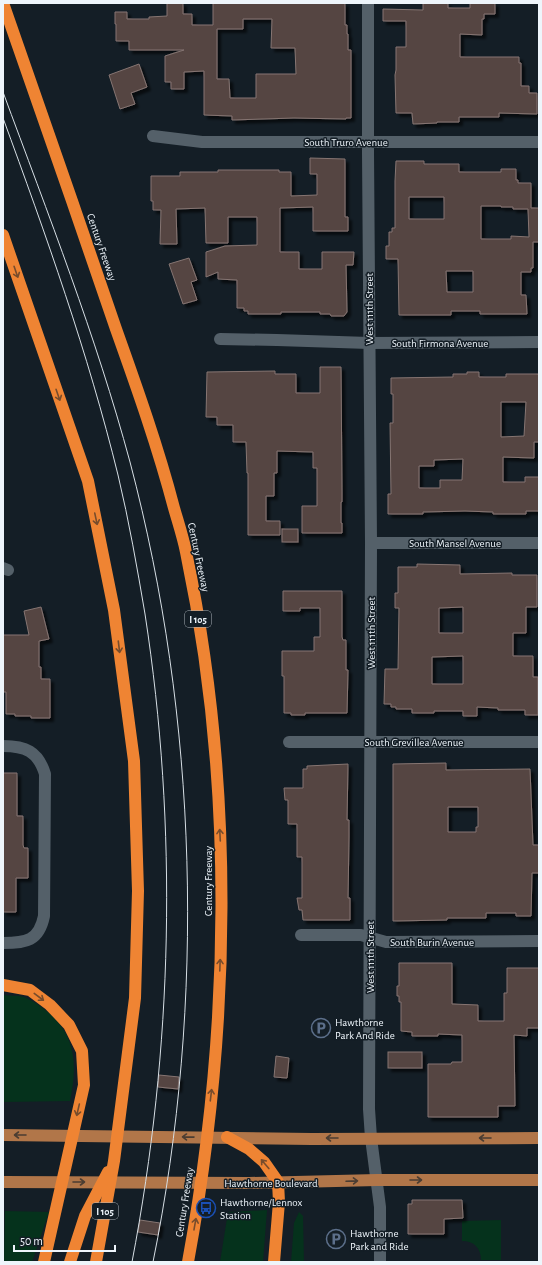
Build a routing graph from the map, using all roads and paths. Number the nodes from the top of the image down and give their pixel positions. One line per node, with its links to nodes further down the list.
1 (3, 3): 34 (highway, Century Freeway / I 105, one-way to 1)
2 (368, 3): 4 (street, West 111th Street)
3 (153, 136): 4 (street, South Truro Avenue)
4 (368, 142): 5 (street, South Truro Avenue); 9 (street, West 111th Street)
5 (539, 142)
6 (3, 235): 26 (highway, I 105, one-way to 26)
7 (220, 339): 9 (street, South Firmona Avenue)
8 (539, 342): 9 (street, South Firmona Avenue)
9 (369, 343): 10 (street, West 111th Street)
10 (371, 543): 11 (street, South Mansel Avenue); 13 (street, West 111th Street)
11 (539, 543)
12 (289, 742): 13 (street, South Grevillea Avenue)
13 (370, 742): 14 (street, South Grevillea Avenue); 17 (street, West 111th Street)
14 (539, 742)
15 (3, 746): 19 (street)
16 (302, 935): 17 (street, South Burin Avenue)
17 (371, 937): 18 (street, South Burin Avenue); 23 (street, West 111th Street)
18 (539, 941)
19 (3, 943)
20 (3, 985): 31 (highway, one-way to 31)
21 (3, 1135): 22 (main road, one-way to 21)
22 (227, 1137): 25 (highway)
23 (371, 1138): 24 (main road, one-way to 23); 25 (main road, one-way to 25); 27 (street, West 111th Street)
24 (539, 1138)
25 (250, 1143): 30 (highway, one-way to 25)
26 (114, 1161): 32 (highway); 33 (highway, I 105)
27 (377, 1180): 28 (main road, Hawthorne Boulevard, one-way to 28); 30 (main road, Hawthorne Boulevard, one-way to 27); 36 (street, West 111th Street)
28 (539, 1180)
29 (3, 1182): 30 (main road, Hawthorne Boulevard, one-way to 30)
30 (278, 1182): 35 (highway)
31 (44, 1262)
32 (70, 1262)
33 (96, 1262)
34 (188, 1262)
35 (274, 1262)
36 (380, 1262)

